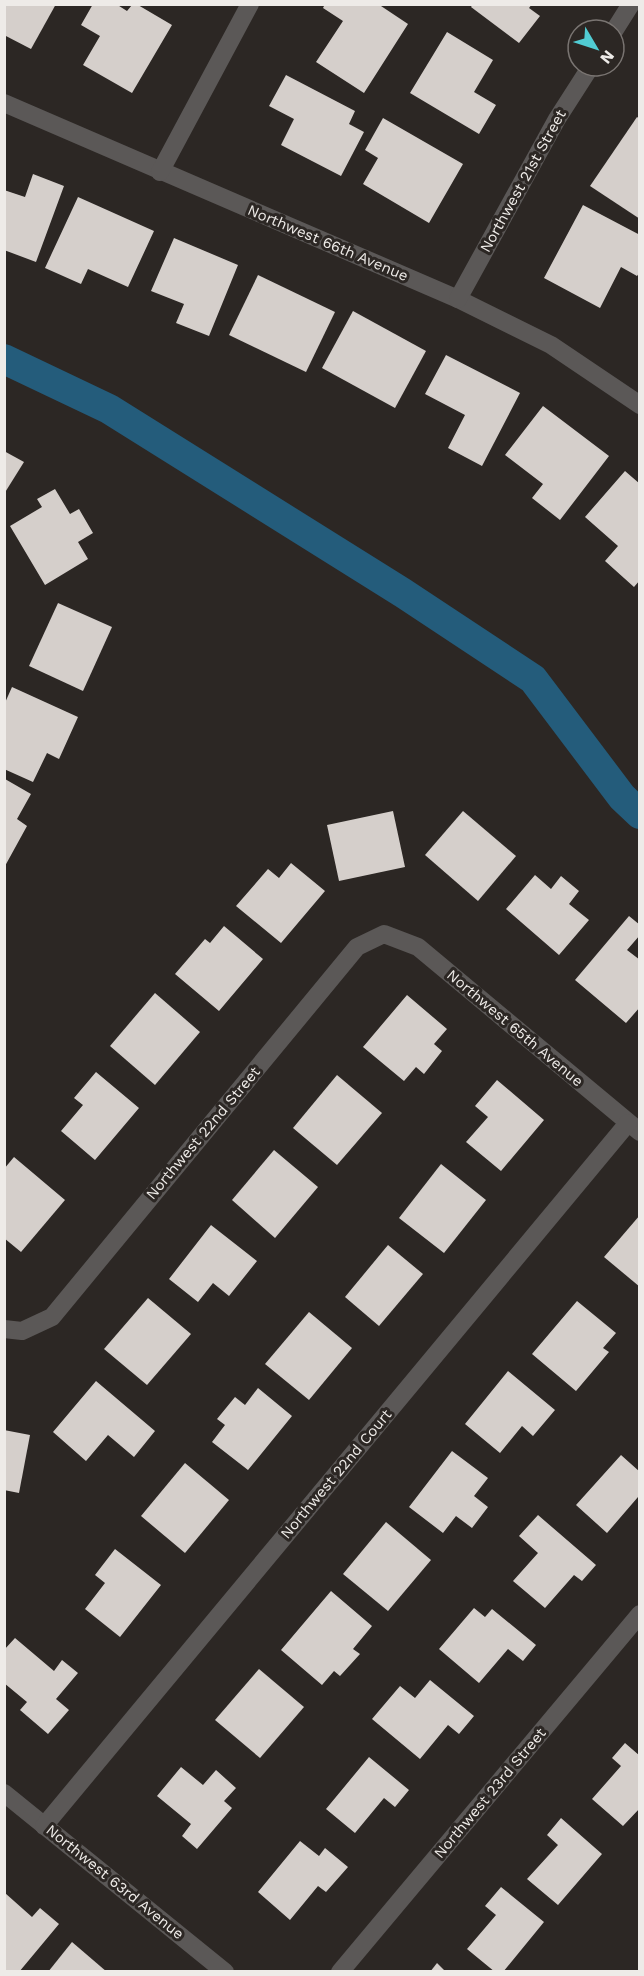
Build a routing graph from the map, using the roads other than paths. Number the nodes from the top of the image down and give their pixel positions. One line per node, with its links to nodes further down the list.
1 (250, 4): 6 (street)
2 (632, 4): 3 (street)
3 (623, 18)
4 (583, 78): 7 (street, Northwest 21st Street)
5 (4, 103): 6 (street, Northwest 66th Avenue)
6 (160, 172): 7 (street, Northwest 66th Avenue)
7 (458, 299): 8 (street, Northwest 66th Avenue)
8 (639, 405)
9 (384, 934): 10 (street, Northwest 65th Avenue); 11 (street, Northwest 22nd Street)
10 (634, 1127): 14 (street, Northwest 22nd Court)
11 (13, 1330)
12 (639, 1614): 16 (street, Northwest 23rd Street)
13 (4, 1792): 14 (street, Northwest 63rd Avenue)
14 (44, 1826): 15 (street, Northwest 63rd Avenue)
15 (225, 1971)
16 (340, 1971)

